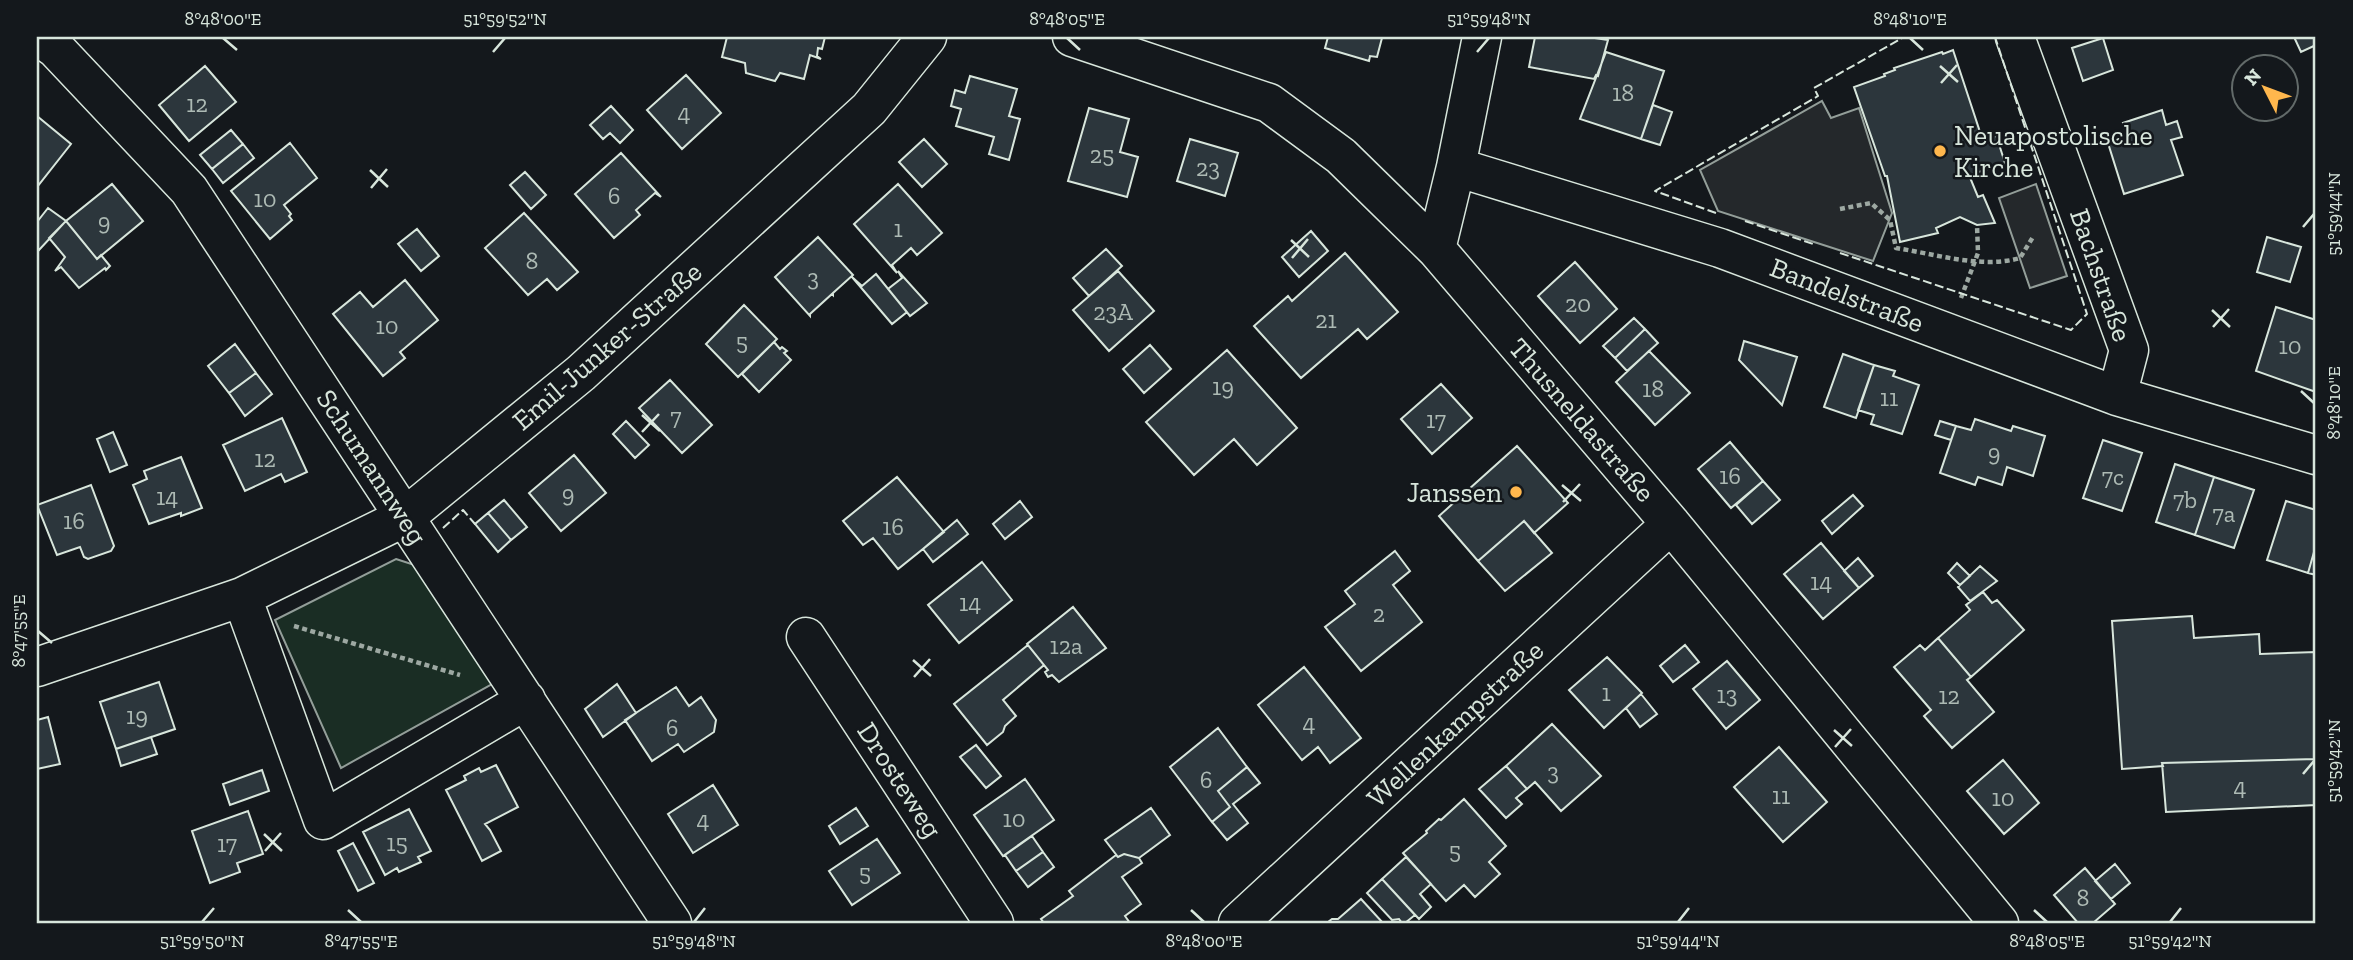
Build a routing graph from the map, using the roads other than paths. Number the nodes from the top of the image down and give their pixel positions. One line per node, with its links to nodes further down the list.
1 (39, 37): 10 (street, Schumannweg)
2 (927, 37): 10 (street, Emil-Junker-Straße)
3 (1072, 37): 7 (street, Thusneldastraße)
4 (1482, 37): 6 (street)
5 (2015, 37): 8 (street, Bachstraße)
6 (1456, 167): 7 (street); 8 (street, Bandelstraße)
7 (1436, 250): 11 (street, Thusneldastraße)
8 (2117, 396): 9 (street, Bandelstraße)
9 (2316, 455)
10 (405, 517): 12 (street, Emil-Junker-Straße); 15 (street, Schumannweg)
11 (1671, 524): 18 (street, Wellenkampstraße); 19 (street, Thusneldastraße)
12 (246, 606): 14 (street, Emil-Junker-Straße); 15 (street)
13 (806, 637): 17 (street, Drosteweg)
14 (37, 667)
15 (522, 696): 16 (street, Schumannweg)
16 (672, 923)
17 (994, 923)
18 (1238, 923)
19 (1999, 923)

